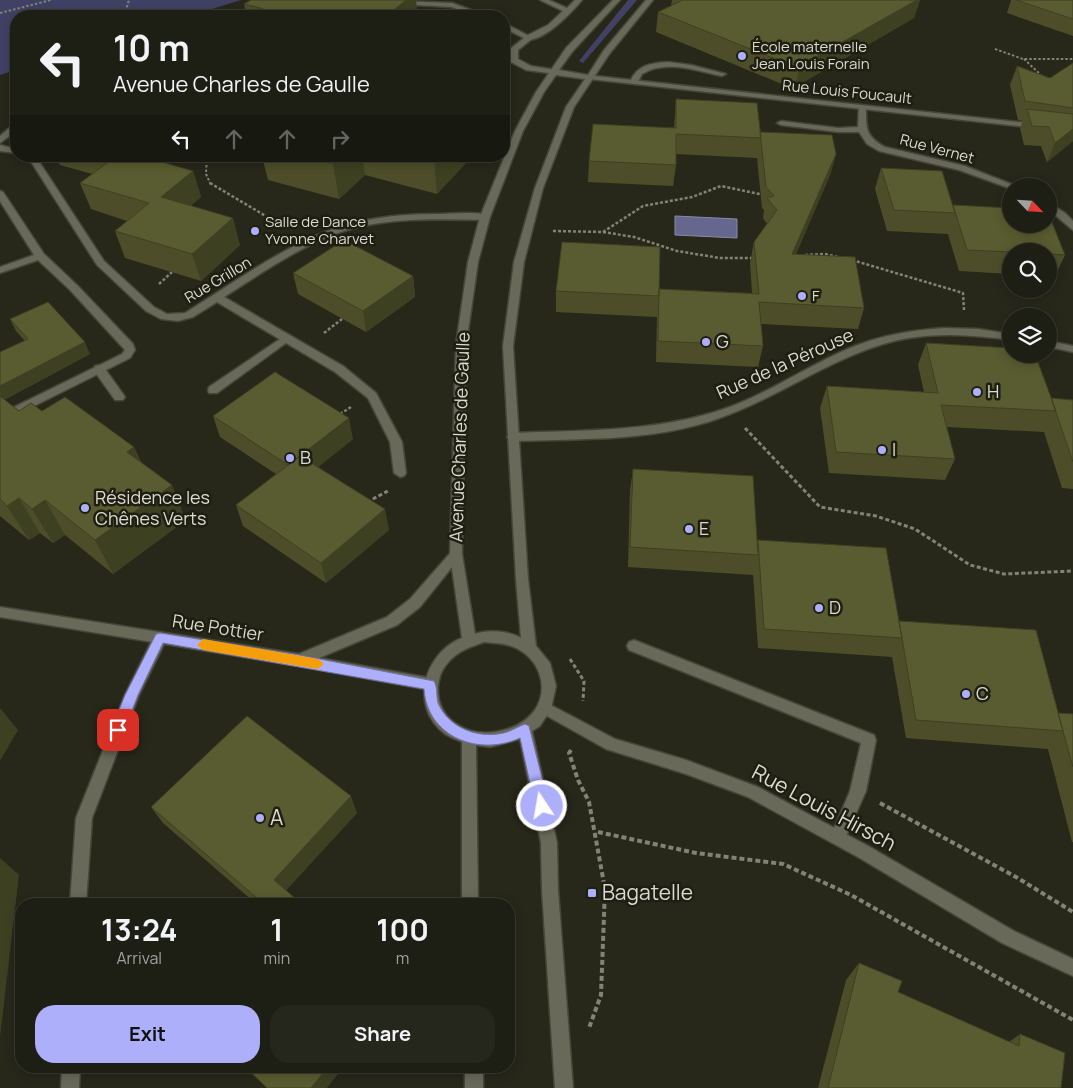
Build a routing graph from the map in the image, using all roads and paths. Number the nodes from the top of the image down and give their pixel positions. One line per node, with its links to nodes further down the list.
1 (50, 0): 7 (path)
2 (543, 0): 9 (street)
3 (579, 0): 9 (street)
4 (617, 0): 15 (street, Avenue Charles de Gaulle)
5 (650, 0): 17 (street)
6 (387, 2): 8 (street)
7 (12, 10)
8 (467, 10)
9 (568, 11): 11 (street)
10 (510, 29): 11 (street)
11 (529, 38): 15 (street)
12 (996, 49): 13 (path)
13 (1023, 59): 14 (path); 18 (path)
14 (1073, 60)
15 (553, 72): 17 (street); 26 (street, Avenue Charles de Gaulle)
16 (722, 74): 19 (street)
17 (589, 77): 19 (street, Rue Louis Foucault); 56 (street)
18 (1044, 78)
19 (634, 82): 20 (street, Rue Louis Foucault)
20 (862, 107): 22 (street, Rue Louis Foucault); 23 (street)
21 (781, 123): 23 (street)
22 (1049, 127)
23 (862, 129): 30 (street, Rue Vernet)
24 (10, 132): 25 (street)
25 (0, 140)
26 (510, 154)
27 (35, 162): 45 (street, Rue Grillon)
28 (207, 162): 35 (path)
29 (507, 162): 34 (street, Avenue Charles de Gaulle)
30 (1002, 182)
31 (0, 194): 40 (street)
32 (768, 196): 38 (path)
33 (1058, 212): 36 (street)
34 (486, 217): 45 (street, Rue Grillon); 59 (street, Avenue Charles de Gaulle)
35 (268, 218)
36 (1073, 227)
37 (553, 230): 38 (path)
38 (603, 232): 41 (path)
39 (798, 255): 42 (path)
40 (40, 256): 44 (street); 51 (street)
41 (763, 258)
42 (842, 258)
43 (850, 260): 46 (path)
44 (0, 270)
45 (218, 298): 48 (street)
46 (966, 332): 47 (street, Rue de la Pérouse); 54 (street, Rue de la Pérouse)
47 (1002, 335)
48 (286, 338): 52 (street); 57 (street)
49 (1057, 346): 50 (street)
50 (1073, 349)
51 (99, 370): 53 (street); 55 (street)
52 (213, 390)
53 (119, 397)
54 (729, 411): 56 (street, Rue de la Pérouse); 60 (path)
55 (0, 419)
56 (513, 437): 65 (street)
57 (400, 473): 58 (path)
58 (365, 505)
59 (456, 554): 63 (street, Avenue Charles de Gaulle); 67 (street)
60 (1073, 570)
61 (0, 612): 62 (street, Rue Pottier)
62 (160, 638): 67 (street, Rue Pottier); 76 (street)
63 (469, 640): 65 (street); 68 (street)
64 (634, 646): 73 (street)
65 (528, 647): 69 (street)
66 (568, 655): 70 (path)
67 (299, 660): 68 (street, Rue Pottier)
68 (430, 684): 72 (street)
69 (545, 708): 70 (street, Rue Louis Hirsch); 71 (street)
70 (580, 728): 75 (street, Rue Louis Hirsch); 81 (path)
71 (525, 730): 72 (street); 86 (street)
72 (469, 738): 77 (street)
73 (858, 791): 75 (street); 78 (path)
74 (598, 832): 80 (path)
75 (838, 838): 79 (street, Rue Louis Hirsch)
76 (78, 898)
77 (470, 898)
78 (1073, 912)
79 (1073, 968)
80 (1073, 1020)
81 (587, 1032)
82 (71, 1073): 84 (street)
83 (474, 1073): 85 (street)
84 (70, 1088)
85 (474, 1088)
86 (564, 1088)

